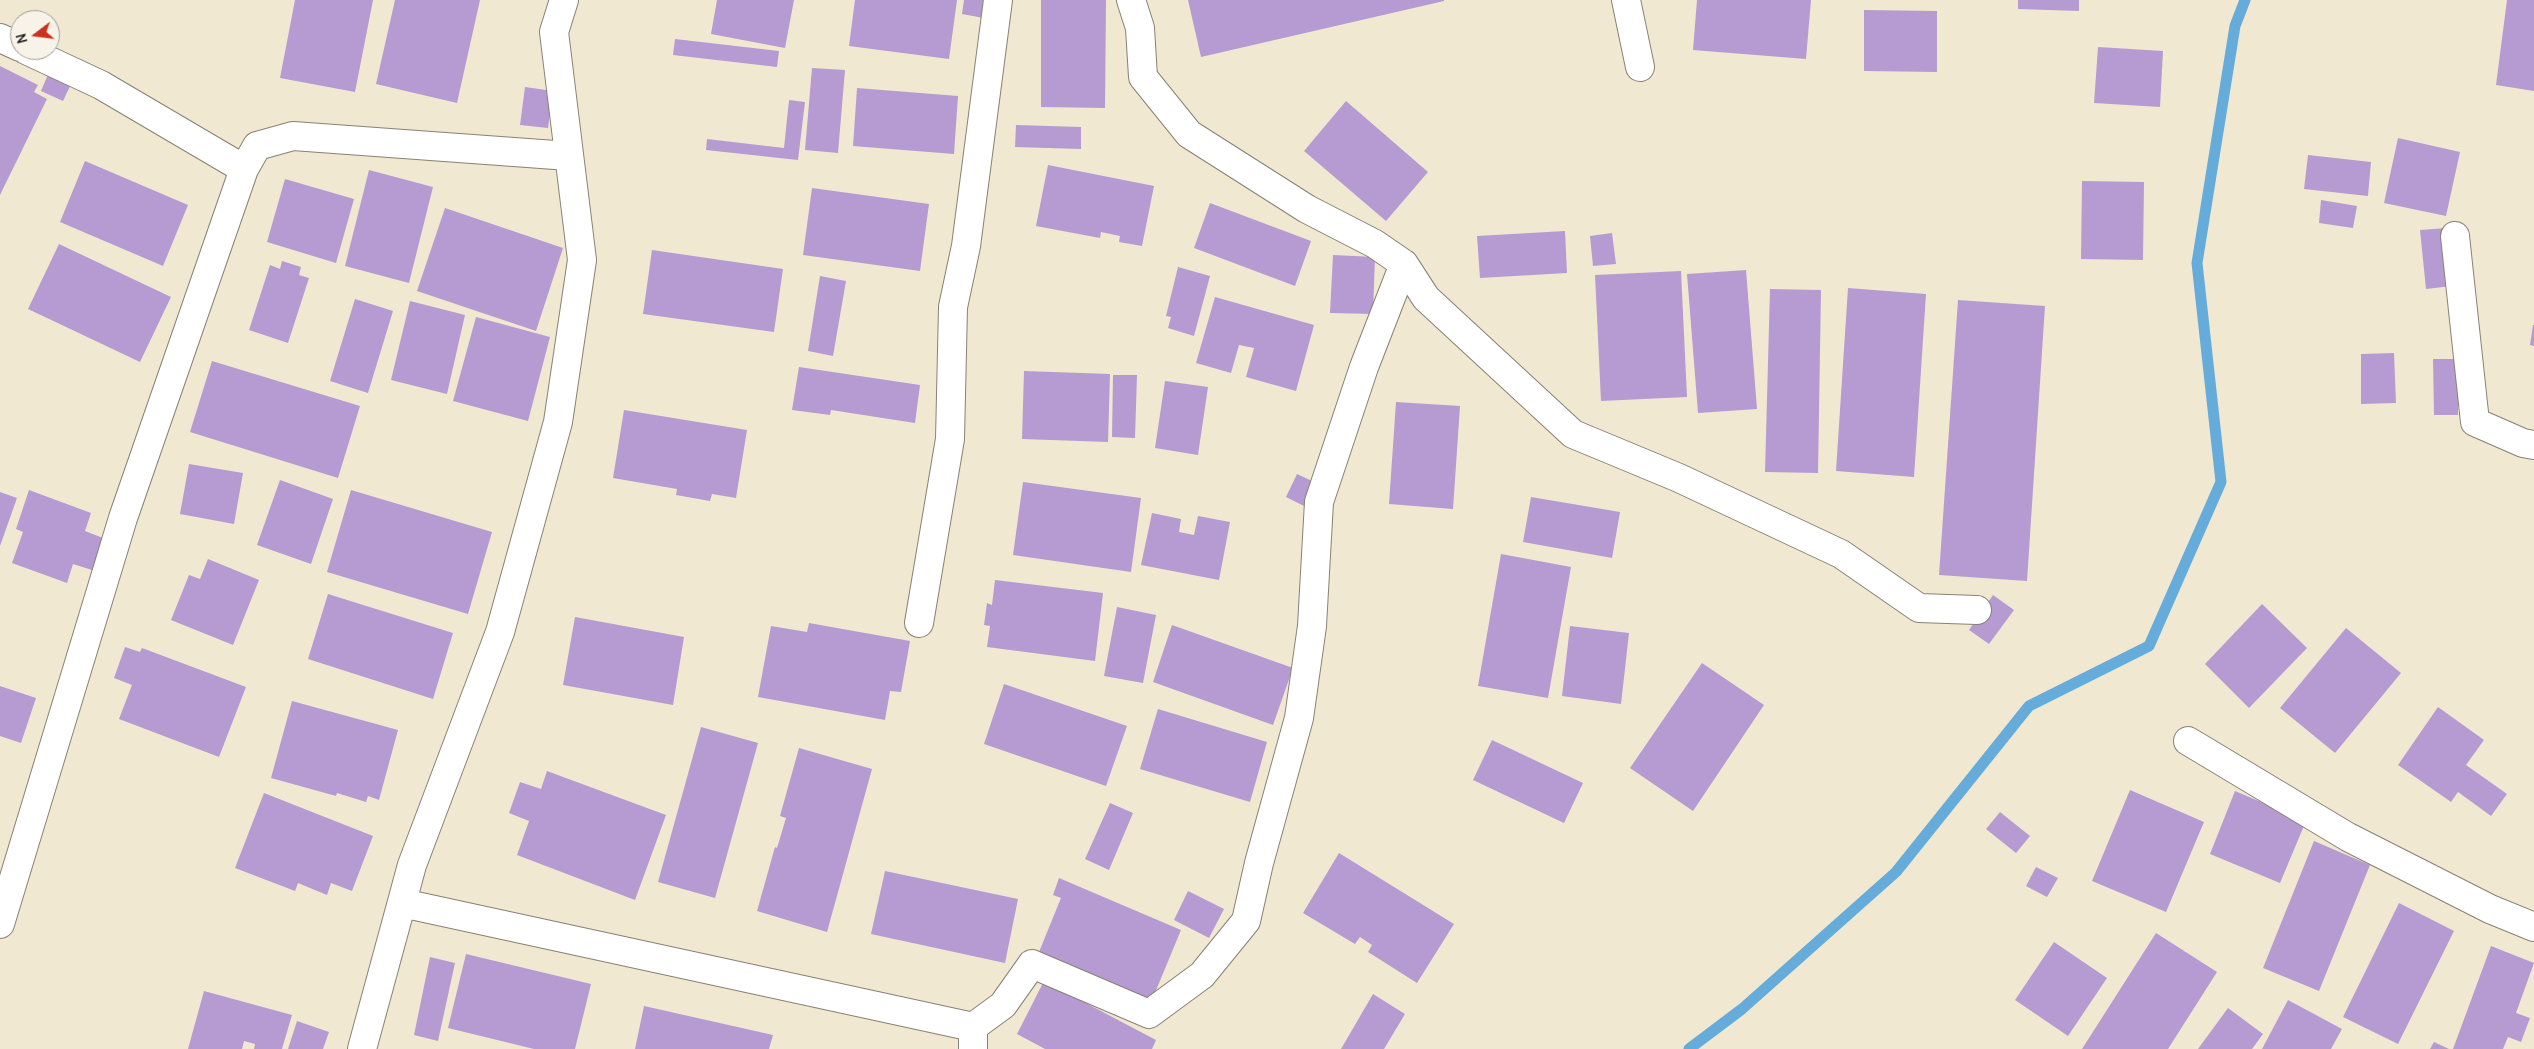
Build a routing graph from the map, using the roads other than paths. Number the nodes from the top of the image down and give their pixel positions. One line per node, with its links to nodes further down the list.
1 (564, 0): 7 (street)
2 (998, 0): 13 (street)
3 (1131, 0): 10 (street)
4 (1626, 0): 6 (street)
5 (47, 60): 8 (street)
6 (1640, 67)
7 (568, 156): 8 (street); 15 (street)
8 (244, 169): 16 (street)
9 (2455, 236): 11 (street)
10 (1404, 264): 12 (street); 18 (street)
11 (2534, 445)
12 (1977, 610)
13 (919, 624)
14 (2188, 741): 17 (street)
15 (402, 903): 18 (street); 19 (street)
16 (0, 924)
17 (2534, 927)
18 (973, 1038)
19 (362, 1049)

